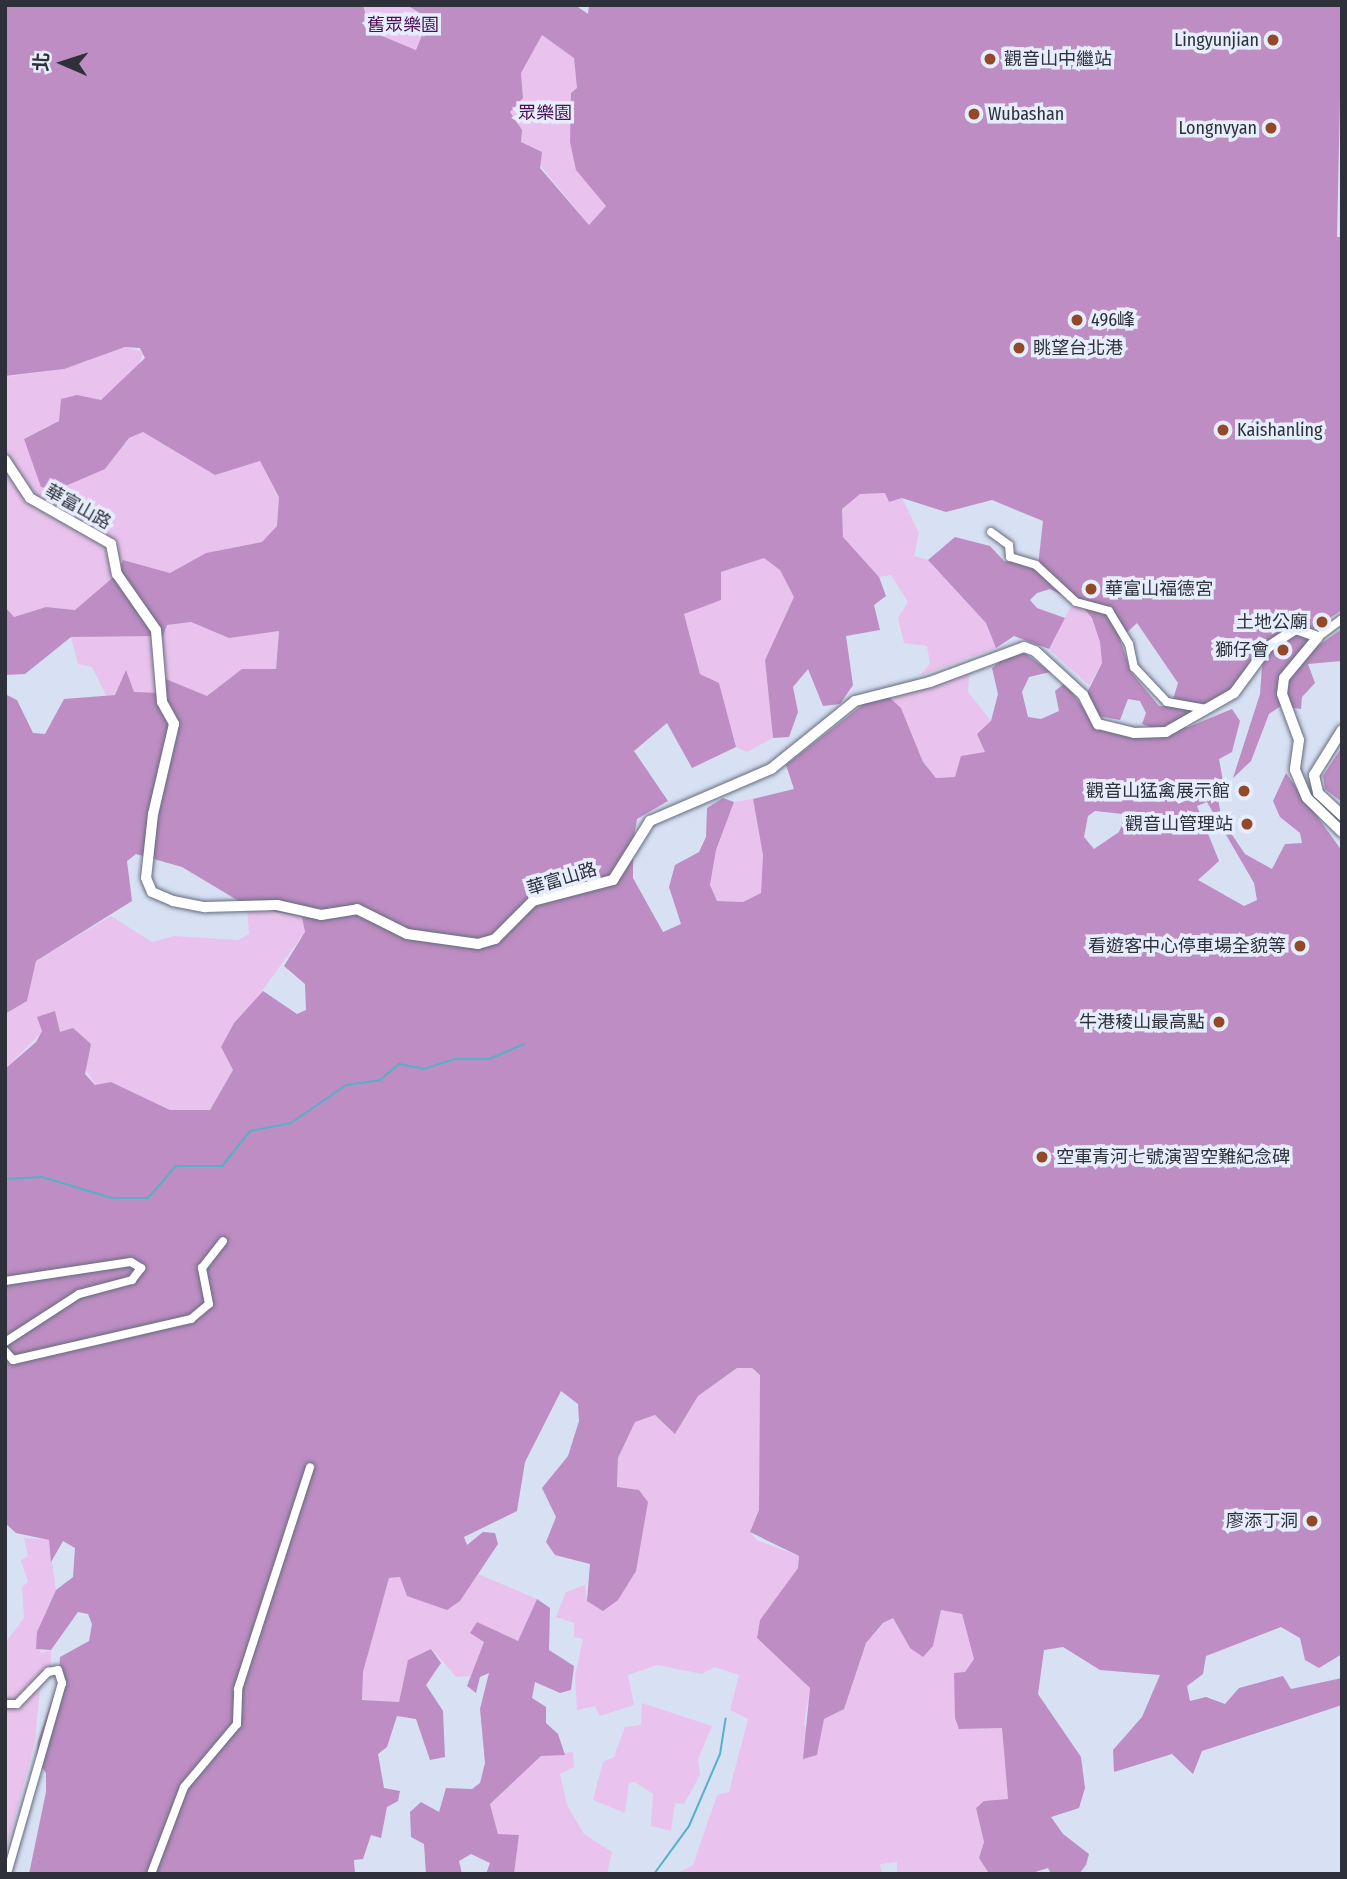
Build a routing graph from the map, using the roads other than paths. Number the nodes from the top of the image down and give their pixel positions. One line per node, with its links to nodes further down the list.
1 (5, 460): 5 (street, 華富山路)
2 (990, 532): 5 (street)
3 (1342, 619): 4 (street)
4 (1318, 636): 5 (street, 華富山路); 8 (street)
5 (1212, 710)
6 (1342, 730): 7 (street)
7 (1342, 815)
8 (1342, 832)
9 (223, 1241): 12 (street)
10 (5, 1281): 11 (street)
11 (5, 1342)
12 (5, 1351)
13 (310, 1466): 16 (street)
14 (6, 1704): 15 (street)
15 (7, 1874)
16 (151, 1874)

